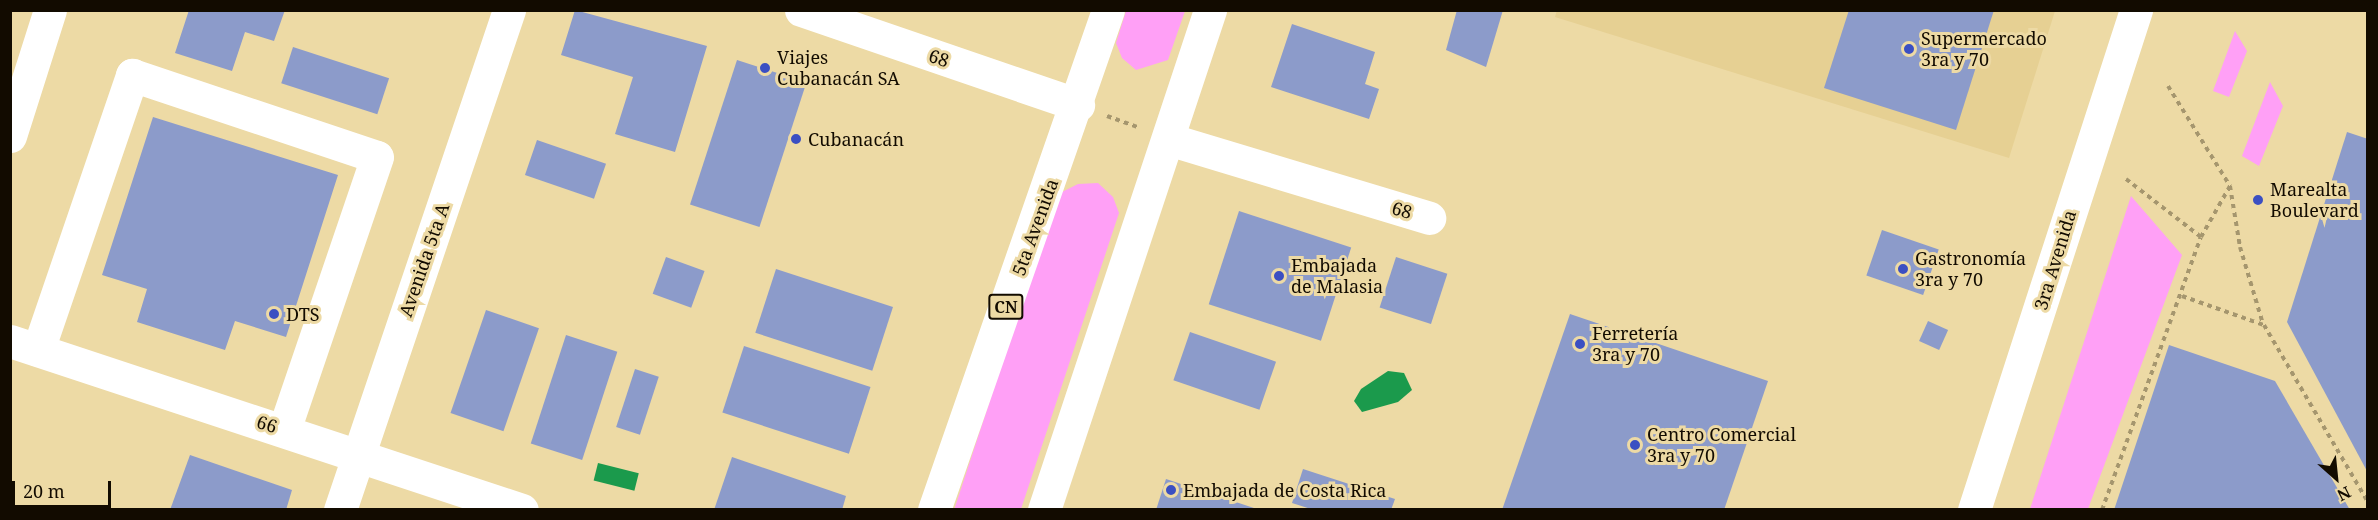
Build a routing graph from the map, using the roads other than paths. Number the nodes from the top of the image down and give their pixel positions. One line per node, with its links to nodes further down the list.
1 (50, 10): 8 (main road)
2 (509, 10): 13 (main road, Avenida 5ta A)
3 (801, 10): 7 (main road, 68)
4 (1108, 10): 7 (main road, 5ta Avenida / CN)
5 (1210, 10): 9 (main road)
6 (2136, 10): 18 (main road, 3ra Avenida)
7 (1078, 105): 16 (main road, 5ta Avenida / CN)
8 (10, 136)
9 (1168, 139): 10 (main road, 68); 17 (main road)
10 (1429, 218)
11 (24, 345): 12 (main road, 66); 12 (main road)
12 (284, 430): 13 (main road, 66)
13 (358, 453): 14 (main road, Avenida 5ta A); 15 (main road, 66)
14 (340, 510)
15 (522, 510)
16 (934, 510)
17 (1044, 510)
18 (1974, 510)

